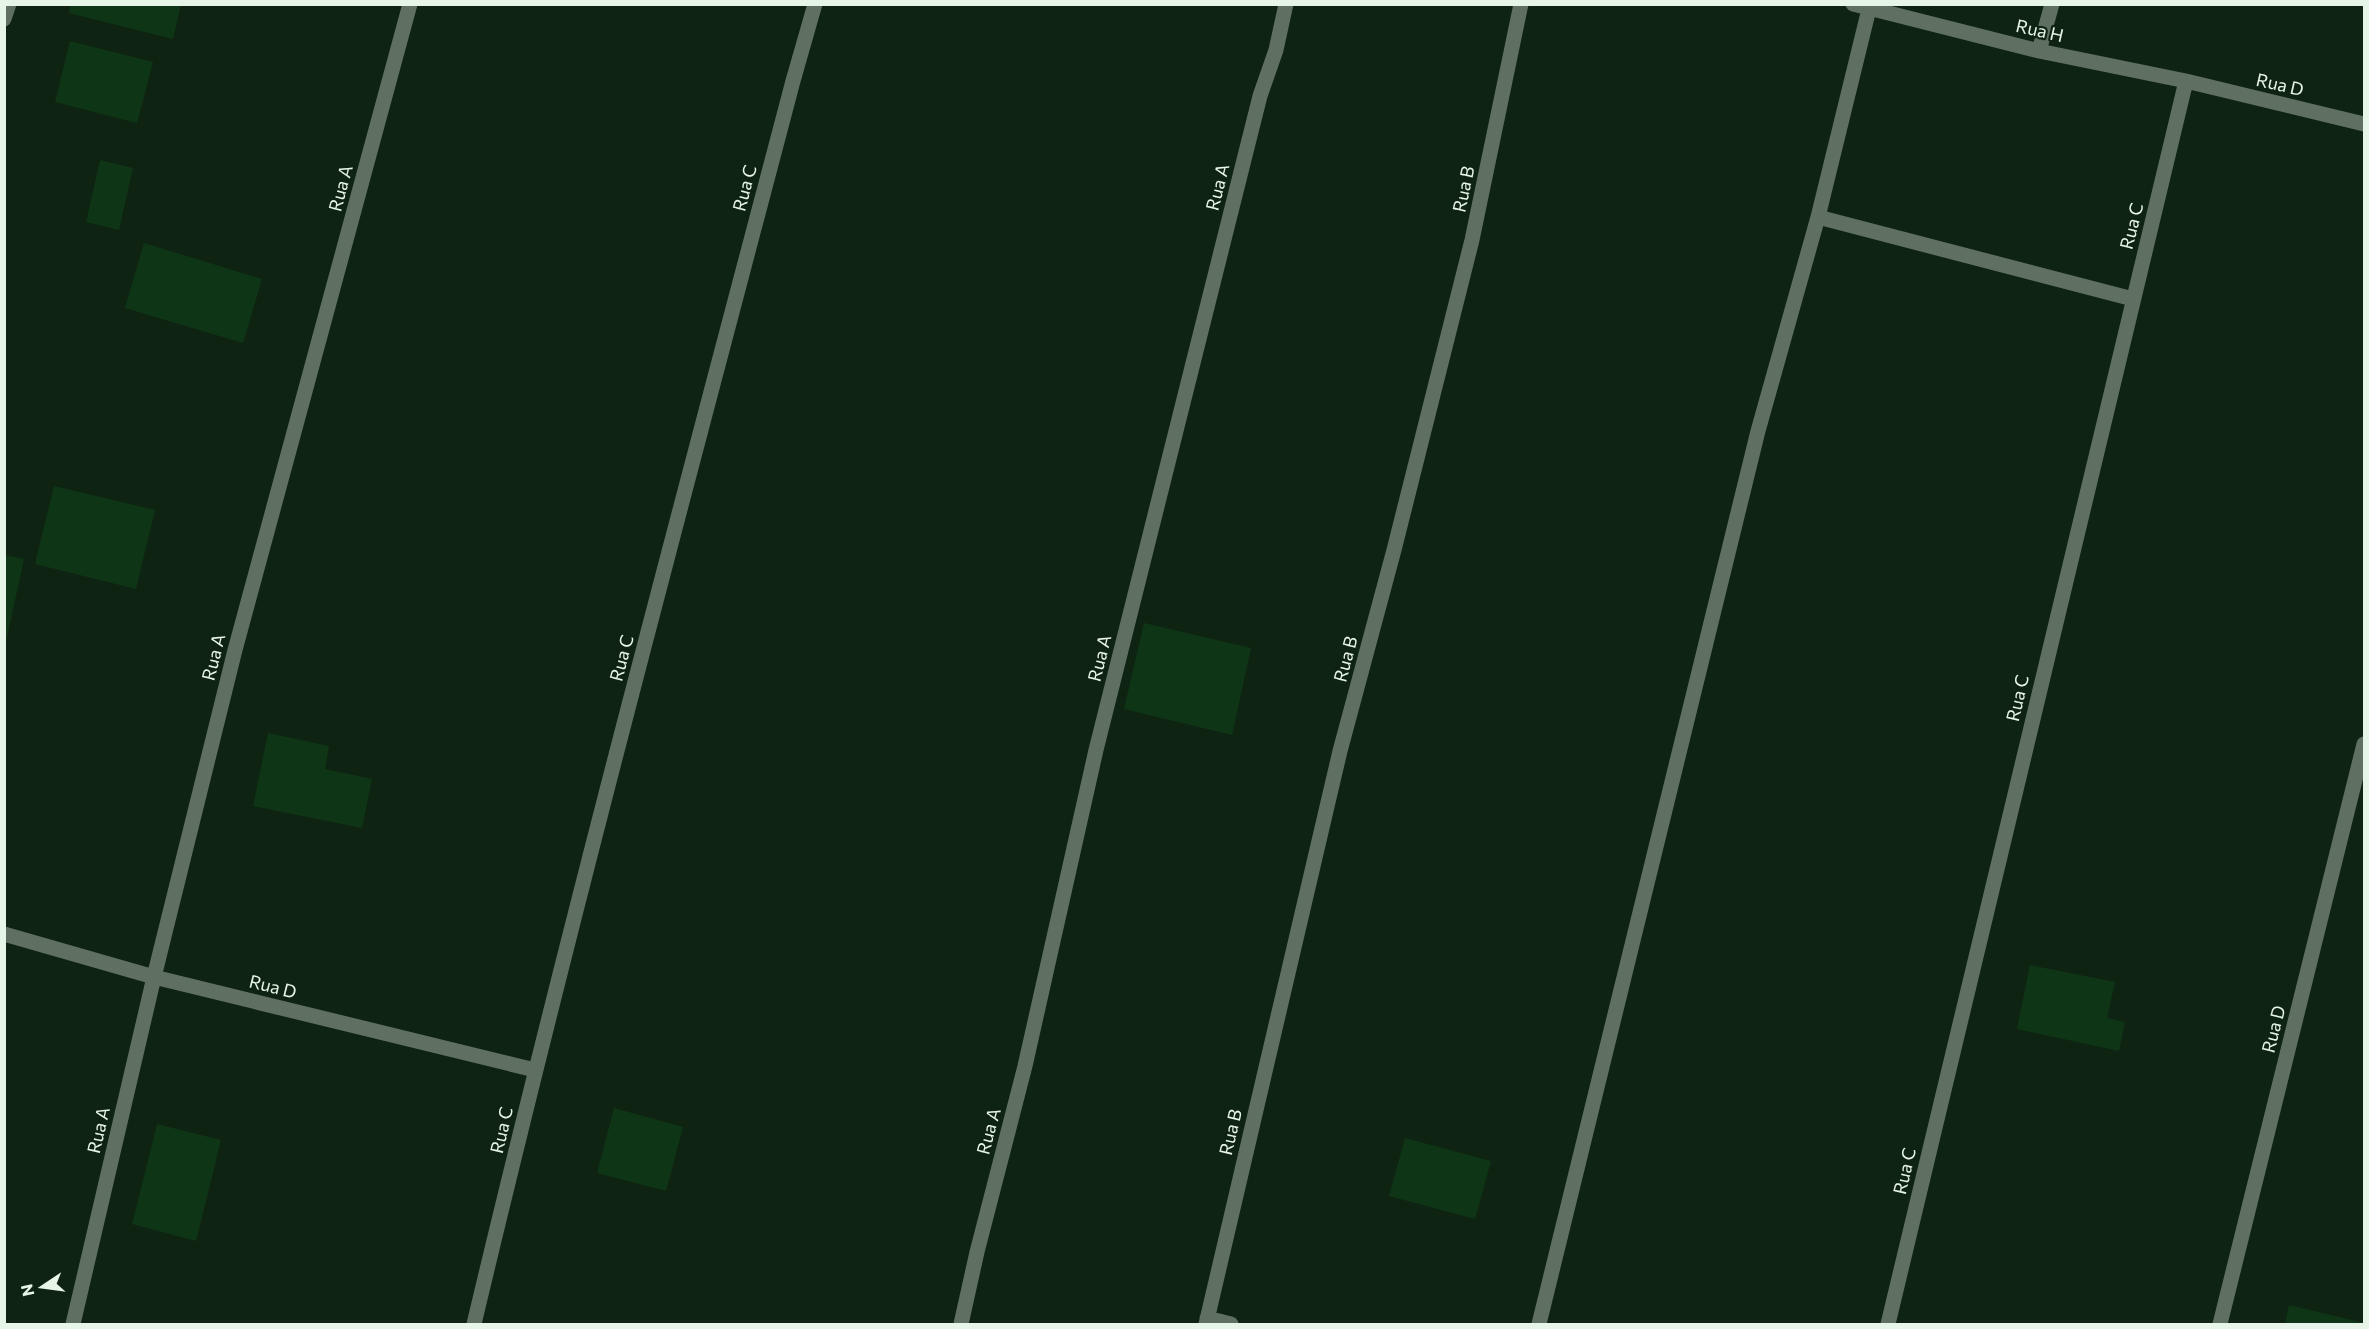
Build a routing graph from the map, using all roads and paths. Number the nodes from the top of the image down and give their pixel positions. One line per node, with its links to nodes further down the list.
1 (9, 4): 9 (street)
2 (410, 4): 17 (street, Rua A)
3 (815, 4): 18 (street, Rua C)
4 (1286, 4): 22 (street, Rua A)
5 (1521, 4): 19 (street, Rua B)
6 (1853, 4): 8 (street, Rua H)
7 (2052, 4): 10 (street)
8 (1869, 9): 10 (street, Rua H); 13 (street)
9 (4, 19)
10 (2039, 51): 11 (street, Rua H)
11 (2186, 81): 12 (street, Rua D); 14 (street, Rua C)
12 (2364, 124)
13 (1818, 217): 14 (street); 24 (street)
14 (2133, 299): 25 (street, Rua C)
15 (2364, 744): 26 (street, Rua D)
16 (4, 934): 17 (street, Rua D)
17 (154, 977): 18 (street, Rua D); 20 (street, Rua A)
18 (535, 1070): 21 (street, Rua C)
19 (1206, 1321): 23 (street)
20 (73, 1324)
21 (474, 1324)
22 (961, 1324)
23 (1230, 1324)
24 (1539, 1324)
25 (1887, 1324)
26 (2220, 1324)

